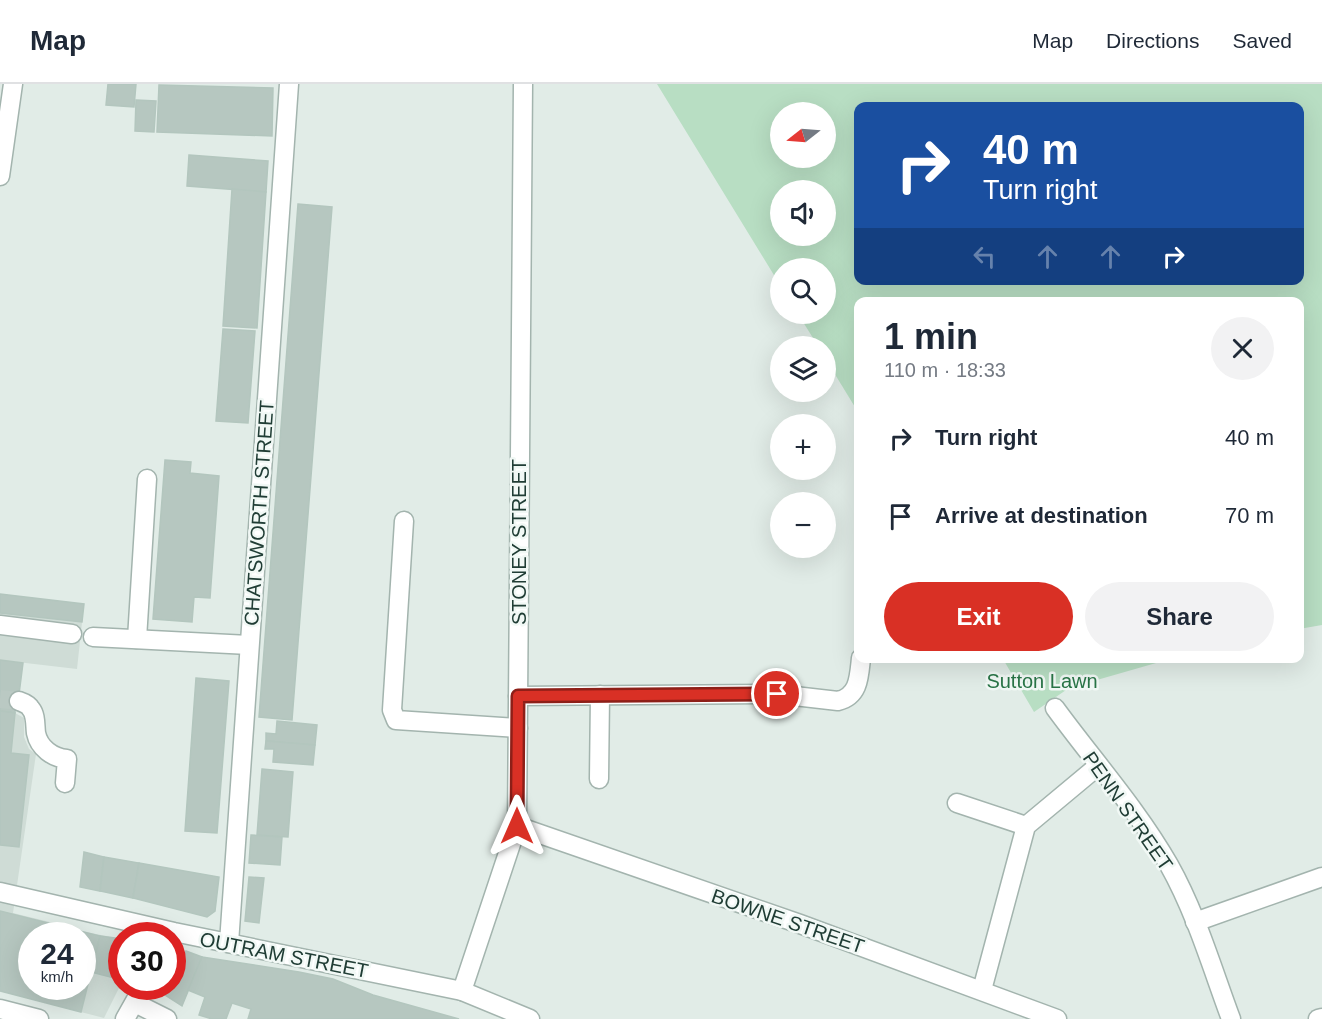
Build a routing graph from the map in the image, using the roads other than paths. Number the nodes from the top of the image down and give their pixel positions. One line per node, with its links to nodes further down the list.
1 (13, 84): 4 (street)
2 (289, 84): 11 (street, CHATSWORTH STREET)
3 (523, 84): 14 (street, STONEY STREET)
4 (0, 176)
5 (147, 479): 10 (street)
6 (404, 521): 17 (street)
7 (0, 625): 8 (street)
8 (72, 634)
9 (93, 637): 10 (street)
10 (137, 639): 11 (street)
11 (249, 645): 29 (street, CHATSWORTH STREET)
12 (860, 663): 13 (street)
13 (600, 695): 14 (street); 19 (street)
14 (518, 696): 17 (street, STONEY STREET)
15 (19, 700): 20 (street)
16 (1055, 708): 18 (street, PENN STREET)
17 (518, 728): 22 (street, STONEY STREET)
18 (1098, 766): 23 (street); 27 (street, PENN STREET)
19 (599, 779)
20 (65, 783)
21 (957, 803): 23 (street)
22 (517, 826): 30 (street, BOWNE STREET); 31 (street, STONEY STREET)
23 (1026, 826): 30 (street)
24 (1322, 877): 27 (street)
25 (0, 892): 26 (street, OUTRAM STREET)
26 (124, 922)
27 (1195, 922): 40 (street, PENN STREET)
28 (186, 936): 29 (street, OUTRAM STREET)
29 (228, 943): 31 (street, OUTRAM STREET)
30 (982, 990): 39 (street, BOWNE STREET)
31 (462, 991): 38 (street, OUTRAM STREET)
32 (136, 1000): 36 (street)
33 (145, 1000): 37 (street)
34 (0, 1009): 35 (street)
35 (39, 1019)
36 (125, 1019)
37 (167, 1019)
38 (530, 1019)
39 (1057, 1019)
40 (1231, 1019)

